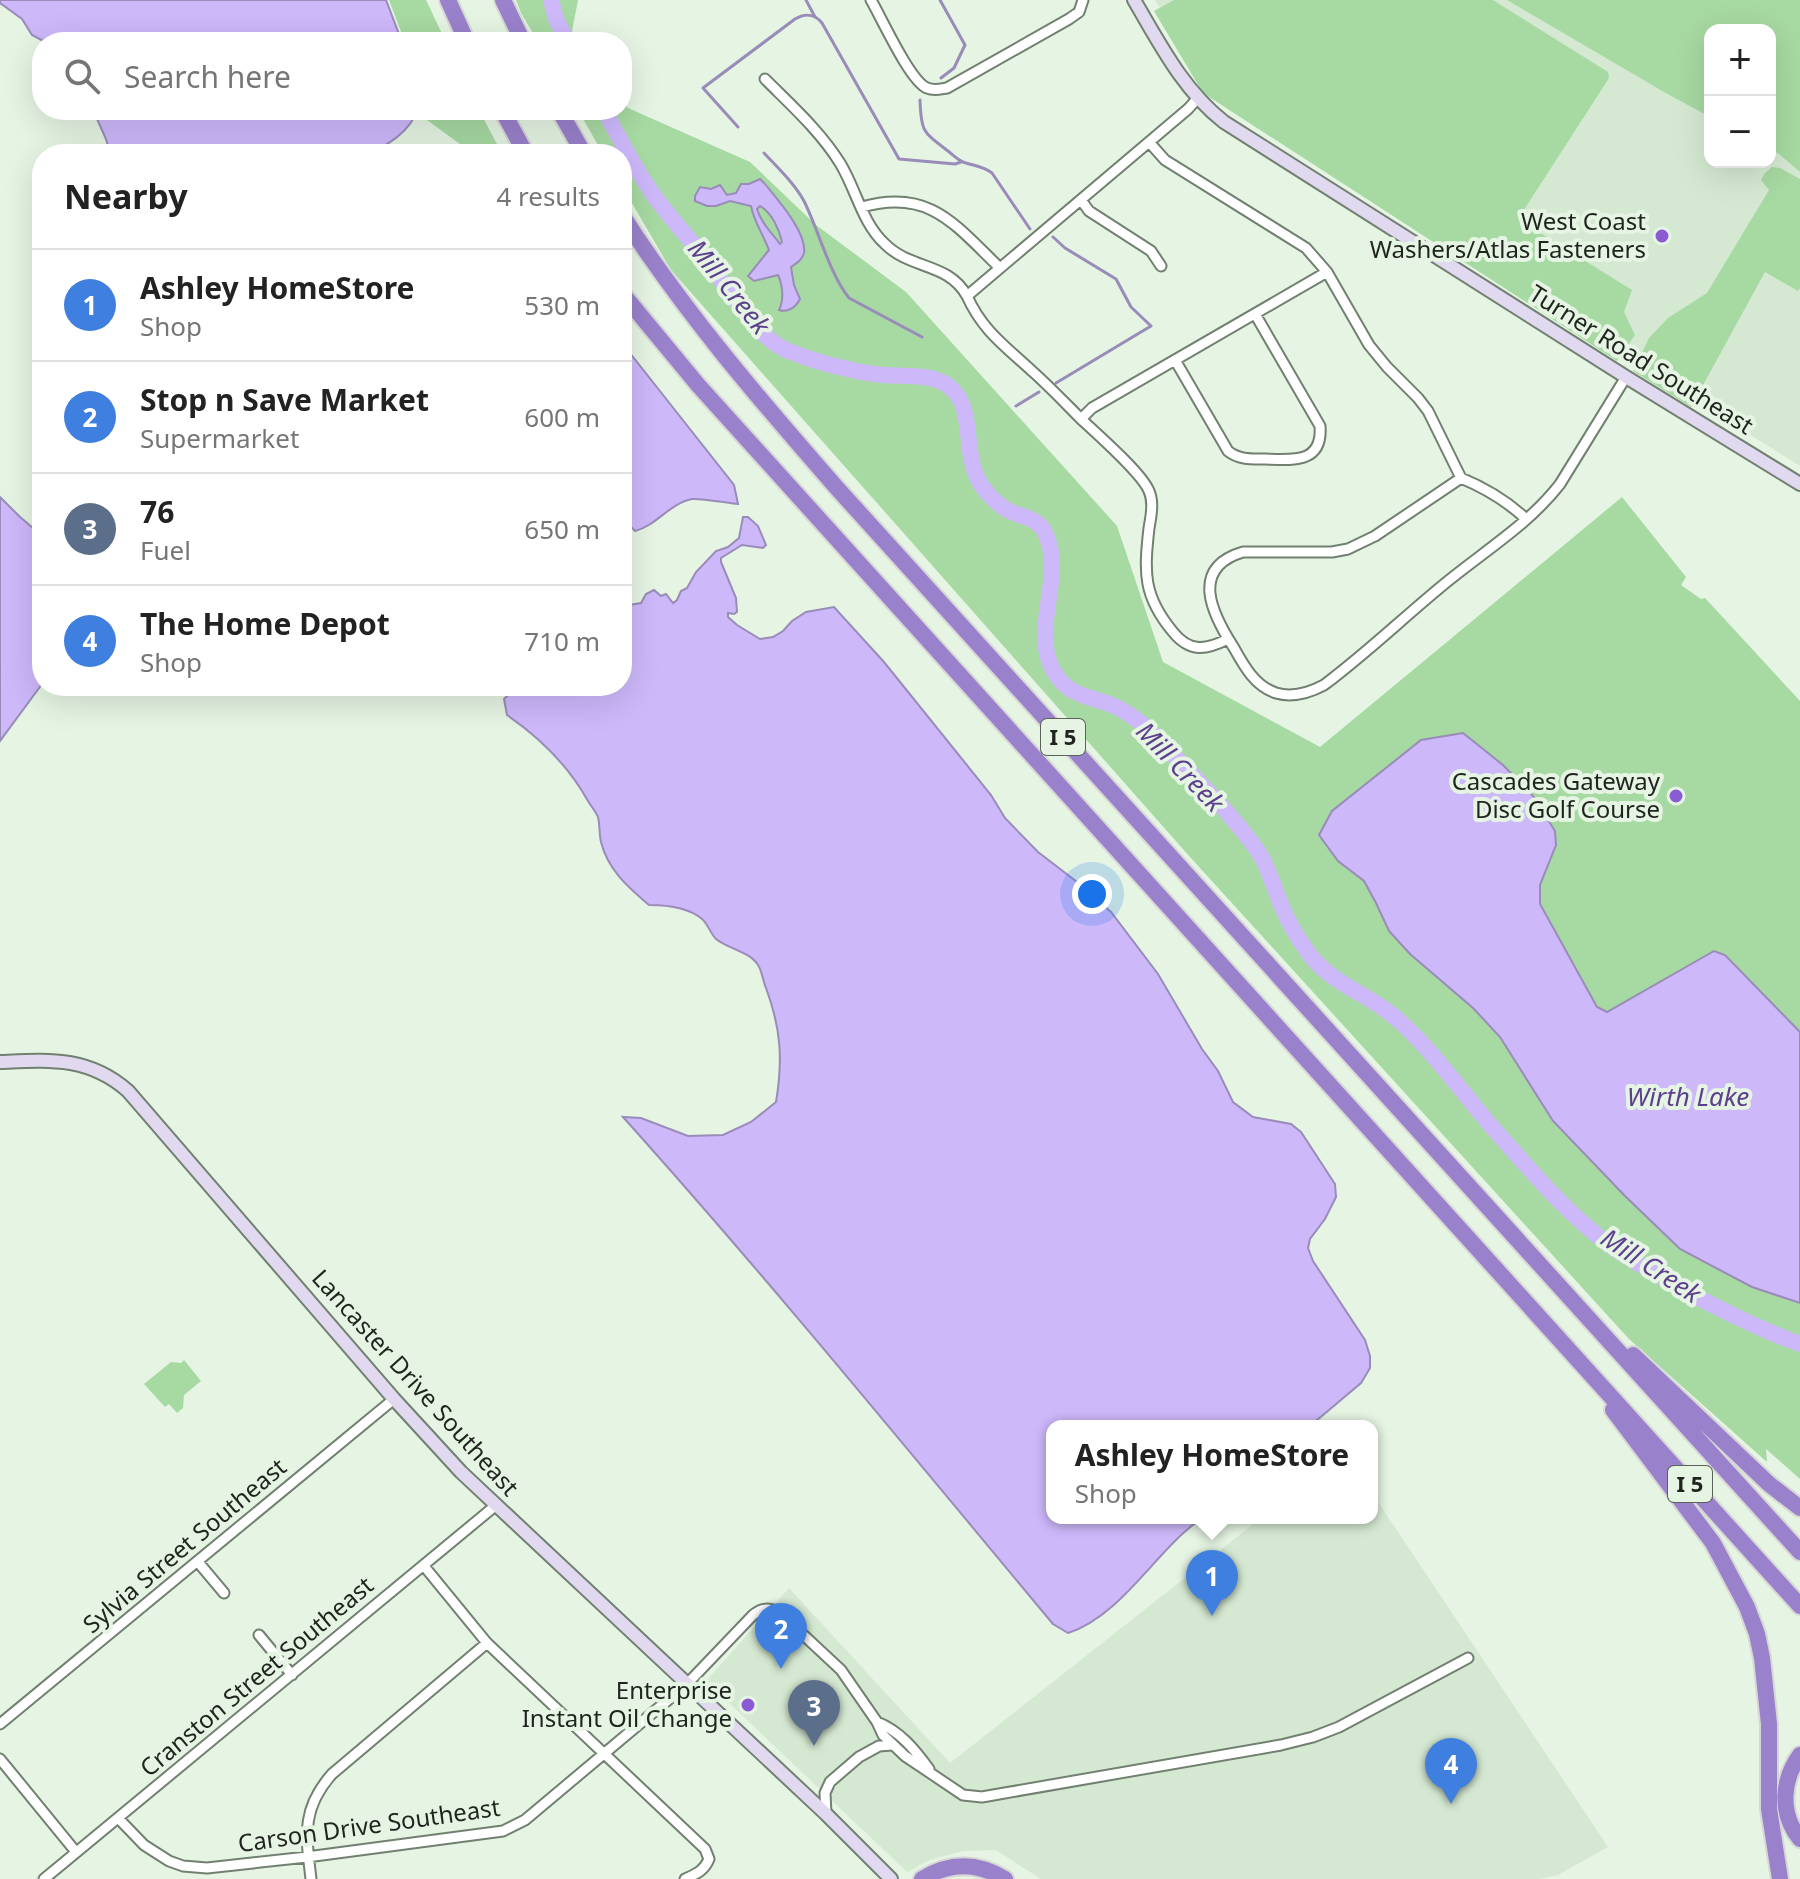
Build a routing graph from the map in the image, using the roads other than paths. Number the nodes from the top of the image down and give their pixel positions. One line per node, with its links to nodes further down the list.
1 (448, 0): 6 (highway)
2 (503, 0): 7 (highway)
3 (871, 0): 4 (street)
4 (1083, 0)
5 (1134, 0): 9 (main road, Turner Road Southeast)
6 (462, 32)
7 (518, 32)
8 (765, 79): 16 (street)
9 (1197, 99): 12 (street); 25 (main road, Turner Road Southeast)
10 (507, 120): 13 (highway)
11 (565, 120): 14 (highway)
12 (1149, 142): 15 (street); 20 (street)
13 (521, 144)
14 (578, 144)
15 (1081, 200): 18 (street); 19 (street)
16 (862, 207): 19 (street); 21 (street)
17 (632, 229): 32 (highway, I 5)
18 (1161, 266)
19 (1000, 268): 21 (street)
20 (1327, 272): 23 (street); 27 (street)
21 (967, 296): 26 (street)
22 (632, 305): 33 (highway, I 5)
23 (1255, 314): 24 (street); 24 (street)
24 (1175, 360): 26 (street)
25 (1626, 377): 28 (main road, Turner Road Southeast); 29 (street)
26 (1081, 419): 30 (street)
27 (1461, 478): 29 (street); 30 (street)
28 (1800, 484)
29 (1526, 519): 30 (street)
30 (1228, 639)
31 (0, 1062): 34 (main road, Lancaster Drive Southeast)
32 (1600, 1331): 36 (highway, I 5); 37 (highway, I 5)
33 (1581, 1363): 41 (highway, I 5); 65 (highway)
34 (394, 1399): 35 (main road, Lancaster Drive Southeast); 38 (street, Sylvia Street Southeast)
35 (495, 1506): 39 (street, Cranston Street Southeast); 46 (main road, Lancaster Drive Southeast)
36 (1800, 1508)
37 (1800, 1552)
38 (198, 1562): 40 (street); 48 (street, Sylvia Street Southeast)
39 (424, 1566): 43 (street); 45 (street, Cranston Street Southeast)
40 (224, 1593)
41 (1800, 1606)
42 (259, 1635): 45 (street)
43 (487, 1643): 50 (street); 58 (street)
44 (1468, 1658): 53 (street)
45 (292, 1675): 55 (street, Cranston Street Southeast)
46 (687, 1684): 47 (street, Carson Drive Southeast); 50 (street, Carson Drive Southeast); 54 (main road, Lancaster Drive Southeast)
47 (877, 1722): 49 (street); 53 (street)
48 (0, 1724)
49 (892, 1745): 53 (street); 54 (street)
50 (605, 1754): 58 (street, Carson Drive Southeast); 61 (street)
51 (1800, 1755): 56 (highway)
52 (0, 1759): 57 (street)
53 (934, 1775)
54 (826, 1814): 62 (main road, Lancaster Drive Southeast)
55 (118, 1818): 57 (street, Cranston Street Southeast); 58 (street, Carson Drive Southeast)
56 (1800, 1839)
57 (76, 1852): 59 (street, Cranston Street Southeast)
58 (307, 1857): 60 (street)
59 (44, 1879)
60 (311, 1879)
61 (685, 1879)
62 (891, 1879)
63 (922, 1879): 64 (highway)
64 (1005, 1879)
65 (1780, 1879)

